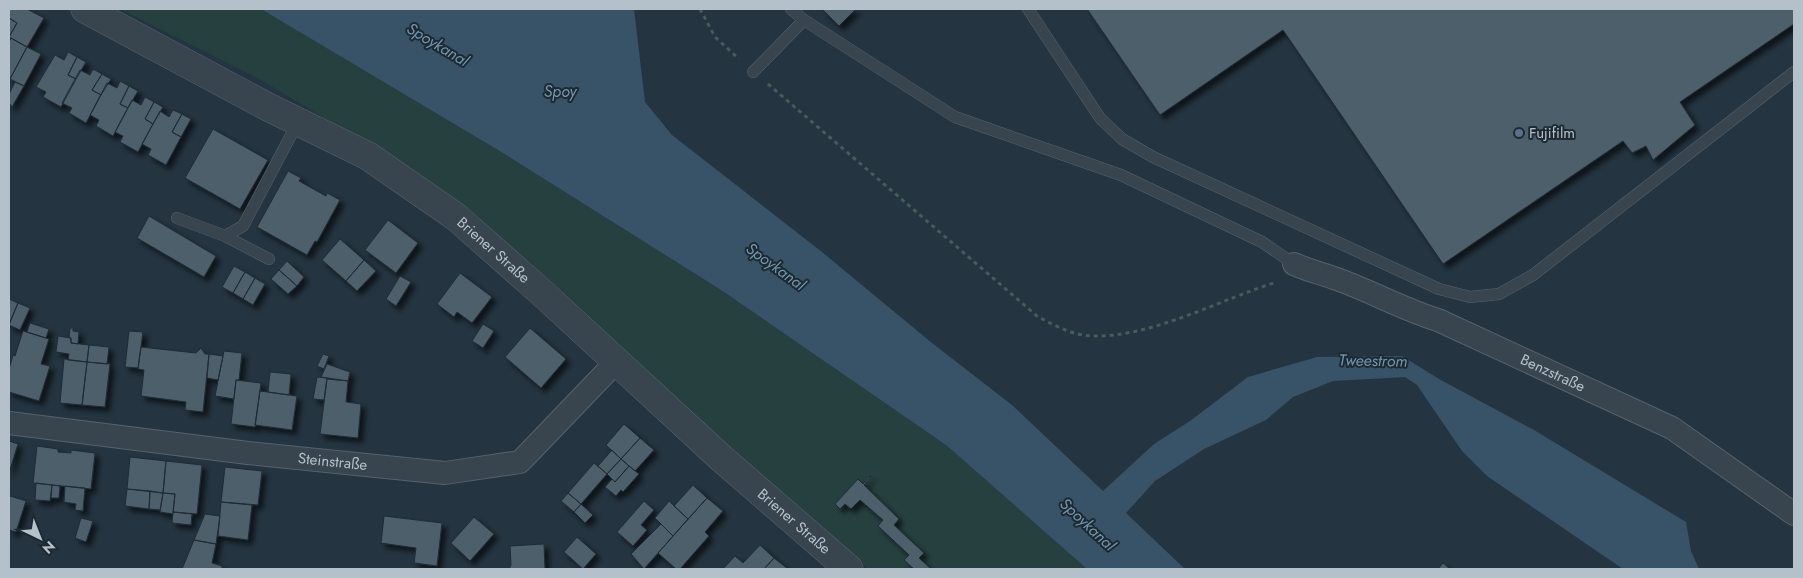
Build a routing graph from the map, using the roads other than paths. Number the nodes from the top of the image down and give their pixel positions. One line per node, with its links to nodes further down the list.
1 (85, 9): 7 (street, Briener Straße)
2 (791, 9): 4 (lane)
3 (1028, 9): 6 (lane)
4 (804, 20): 5 (lane); 11 (lane)
5 (753, 72)
6 (1794, 72)
7 (298, 122): 9 (lane); 12 (street, Briener Straße)
8 (177, 218): 9 (lane)
9 (225, 236): 10 (lane)
10 (269, 259)
11 (1301, 267): 14 (street, Benzstraße)
12 (616, 362): 13 (street, Steinstraße); 15 (street, Briener Straße)
13 (9, 423)
14 (1794, 514)
15 (849, 569)

